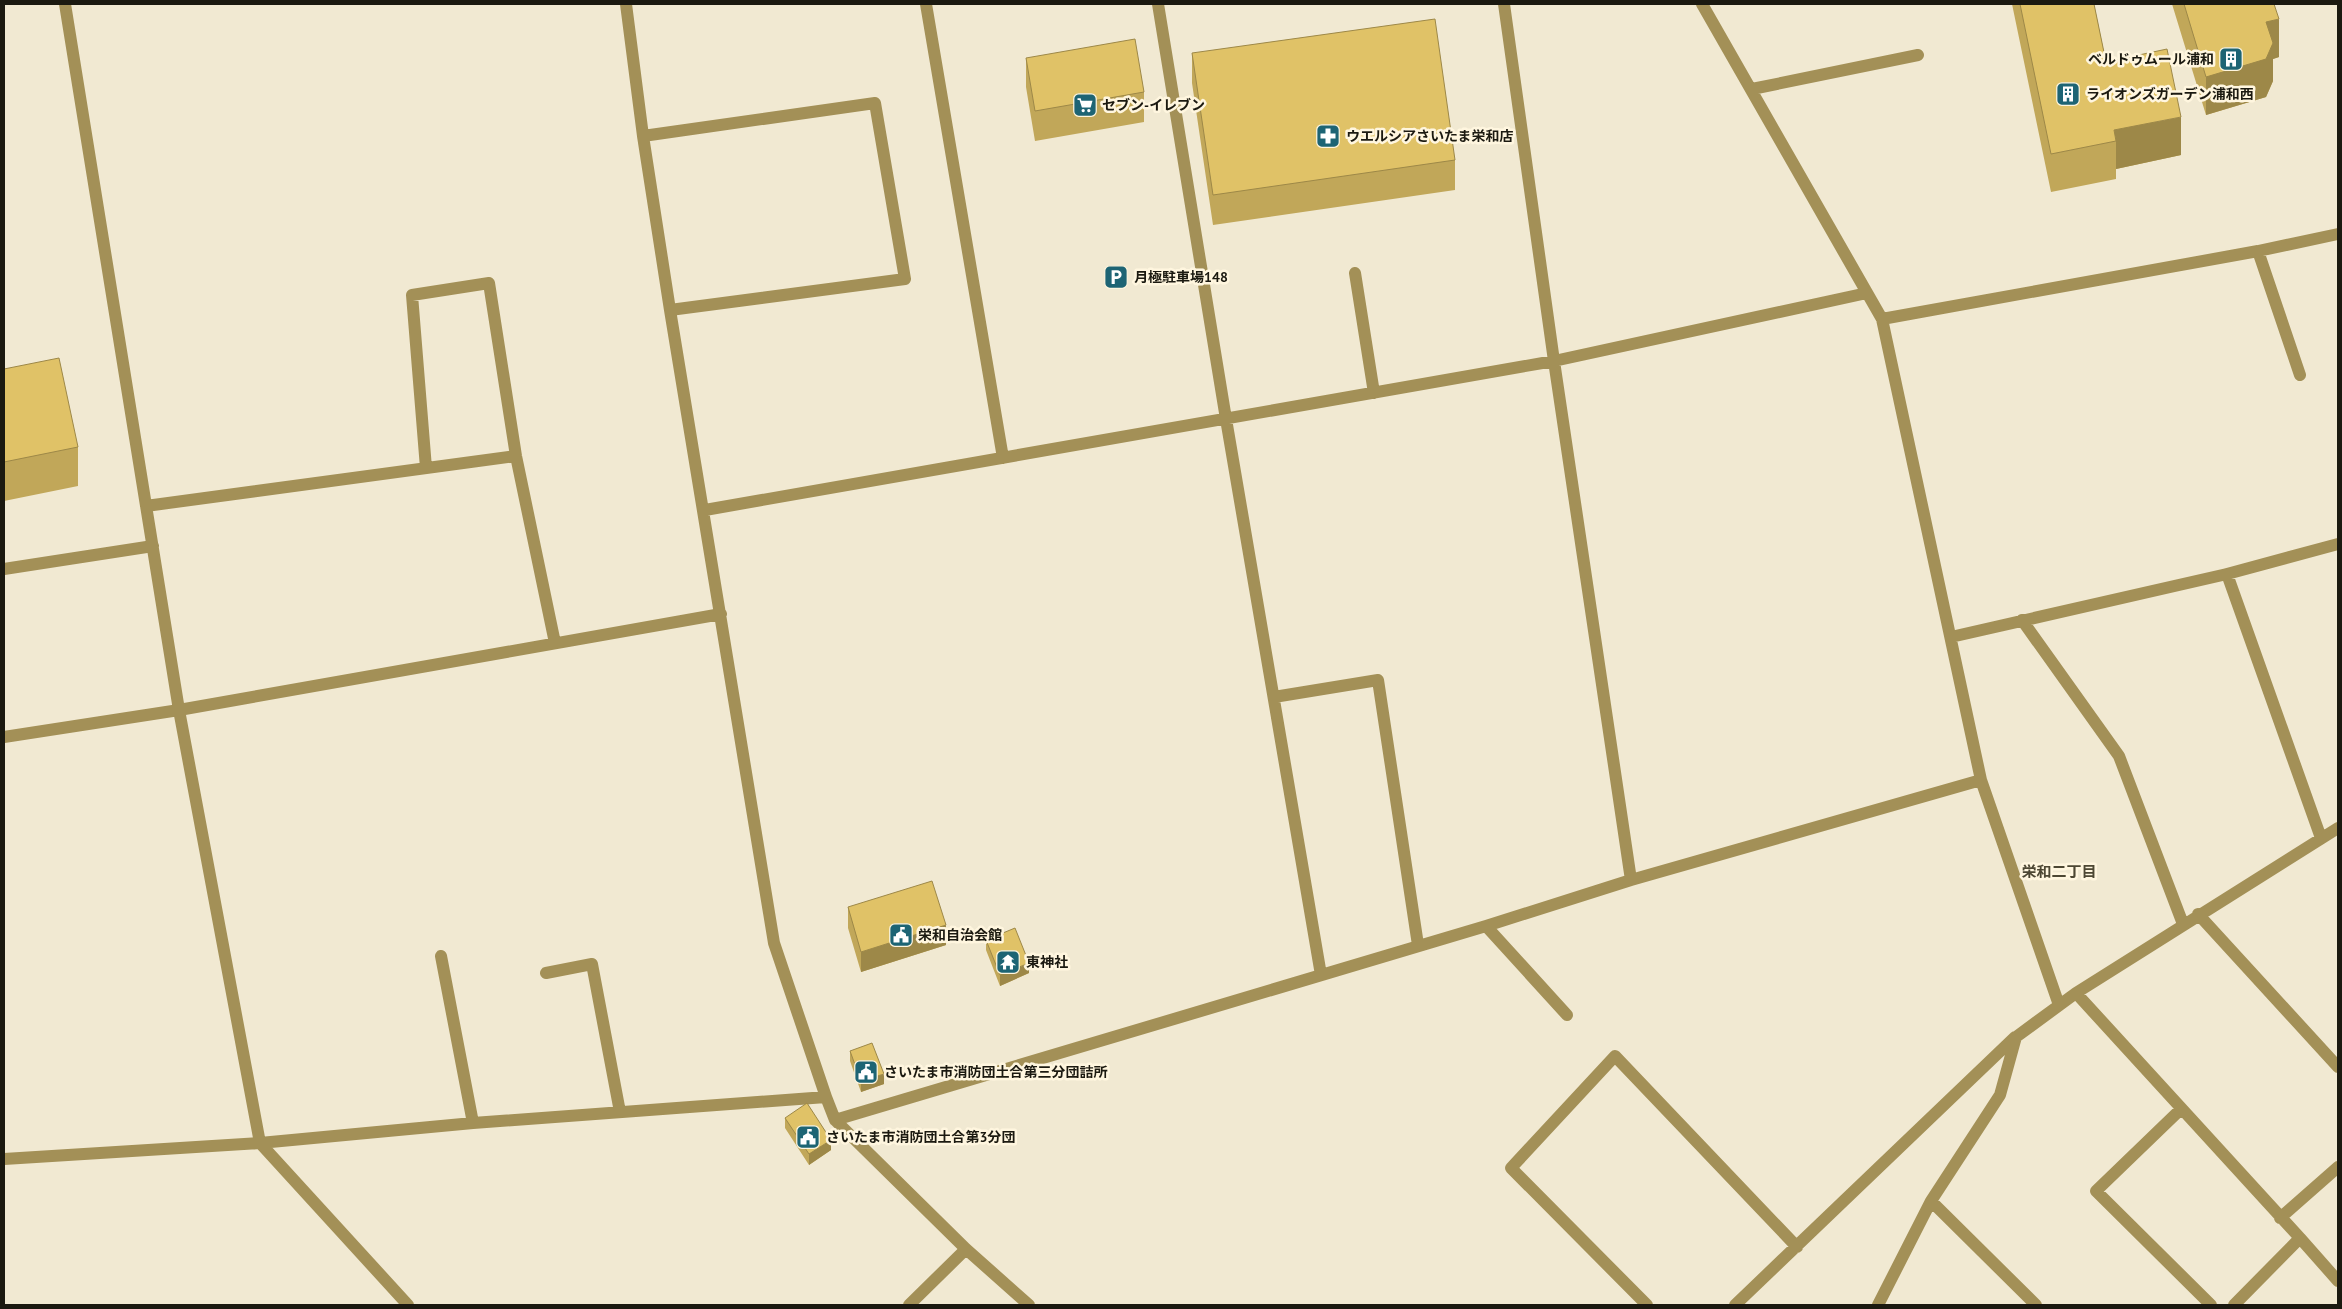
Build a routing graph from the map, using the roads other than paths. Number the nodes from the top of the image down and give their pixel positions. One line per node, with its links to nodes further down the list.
1 (65, 4): 23 (street)
2 (626, 4): 9 (street)
3 (926, 4): 21 (street)
4 (1158, 4): 19 (street)
5 (1504, 4): 16 (street)
6 (1702, 4): 8 (street)
7 (1918, 55): 8 (street)
8 (1752, 89): 13 (street)
9 (643, 136): 14 (street); 14 (street)
10 (2338, 234): 11 (street)
11 (2258, 252): 15 (street); 17 (street)
12 (1355, 273): 18 (street)
13 (1867, 293): 15 (street); 16 (street)
14 (670, 310): 24 (street)
15 (1882, 319): 31 (street)
16 (1554, 361): 18 (street); 39 (street)
17 (2300, 375)
18 (1374, 393): 19 (street)
19 (1226, 419): 21 (street); 33 (street)
20 (516, 456): 22 (street); 22 (street); 32 (street)
21 (1003, 458): 24 (street)
22 (426, 468): 23 (street)
23 (146, 506): 26 (street)
24 (704, 510): 29 (street)
25 (2338, 544): 28 (street)
26 (153, 546): 27 (street); 34 (street)
27 (4, 569)
28 (2228, 574): 30 (street); 38 (street)
29 (721, 614): 32 (street); 52 (street)
30 (2022, 620): 31 (street); 41 (street)
31 (1951, 637): 36 (street)
32 (555, 643): 34 (street)
33 (1274, 697): 43 (street); 46 (street)
34 (179, 710): 35 (street); 57 (street)
35 (4, 737)
36 (1981, 780): 39 (street); 48 (street)
37 (2338, 828): 38 (street)
38 (2321, 838): 40 (street)
39 (1631, 880): 42 (street)
40 (2198, 914): 41 (street); 51 (street)
41 (2183, 924): 47 (street)
42 (1486, 926): 43 (street); 49 (street)
43 (1418, 945): 46 (street)
44 (441, 956): 56 (street)
45 (546, 973): 54 (street)
46 (1321, 975): 55 (street)
47 (2076, 993): 48 (street); 53 (street)
48 (2059, 1005): 50 (street)
49 (1566, 1015)
50 (2016, 1036): 60 (street); 63 (street)
51 (2338, 1067)
52 (826, 1097): 54 (street); 55 (street)
53 (2181, 1109): 61 (street); 73 (street)
54 (620, 1112): 56 (street)
55 (836, 1120): 64 (street)
56 (473, 1123): 57 (street)
57 (260, 1143): 58 (street); 66 (street)
58 (4, 1159)
59 (2338, 1167): 61 (street)
60 (1931, 1201): 71 (street); 72 (street)
61 (2280, 1218): 62 (street)
62 (2300, 1238): 65 (street); 74 (street)
63 (1797, 1247): 69 (street); 70 (street)
64 (966, 1249): 67 (street); 68 (street)
65 (2338, 1281)
66 (408, 1305)
67 (909, 1305)
68 (1028, 1305)
69 (1647, 1305)
70 (1735, 1305)
71 (1878, 1305)
72 (2036, 1305)
73 (2211, 1305)
74 (2234, 1305)

